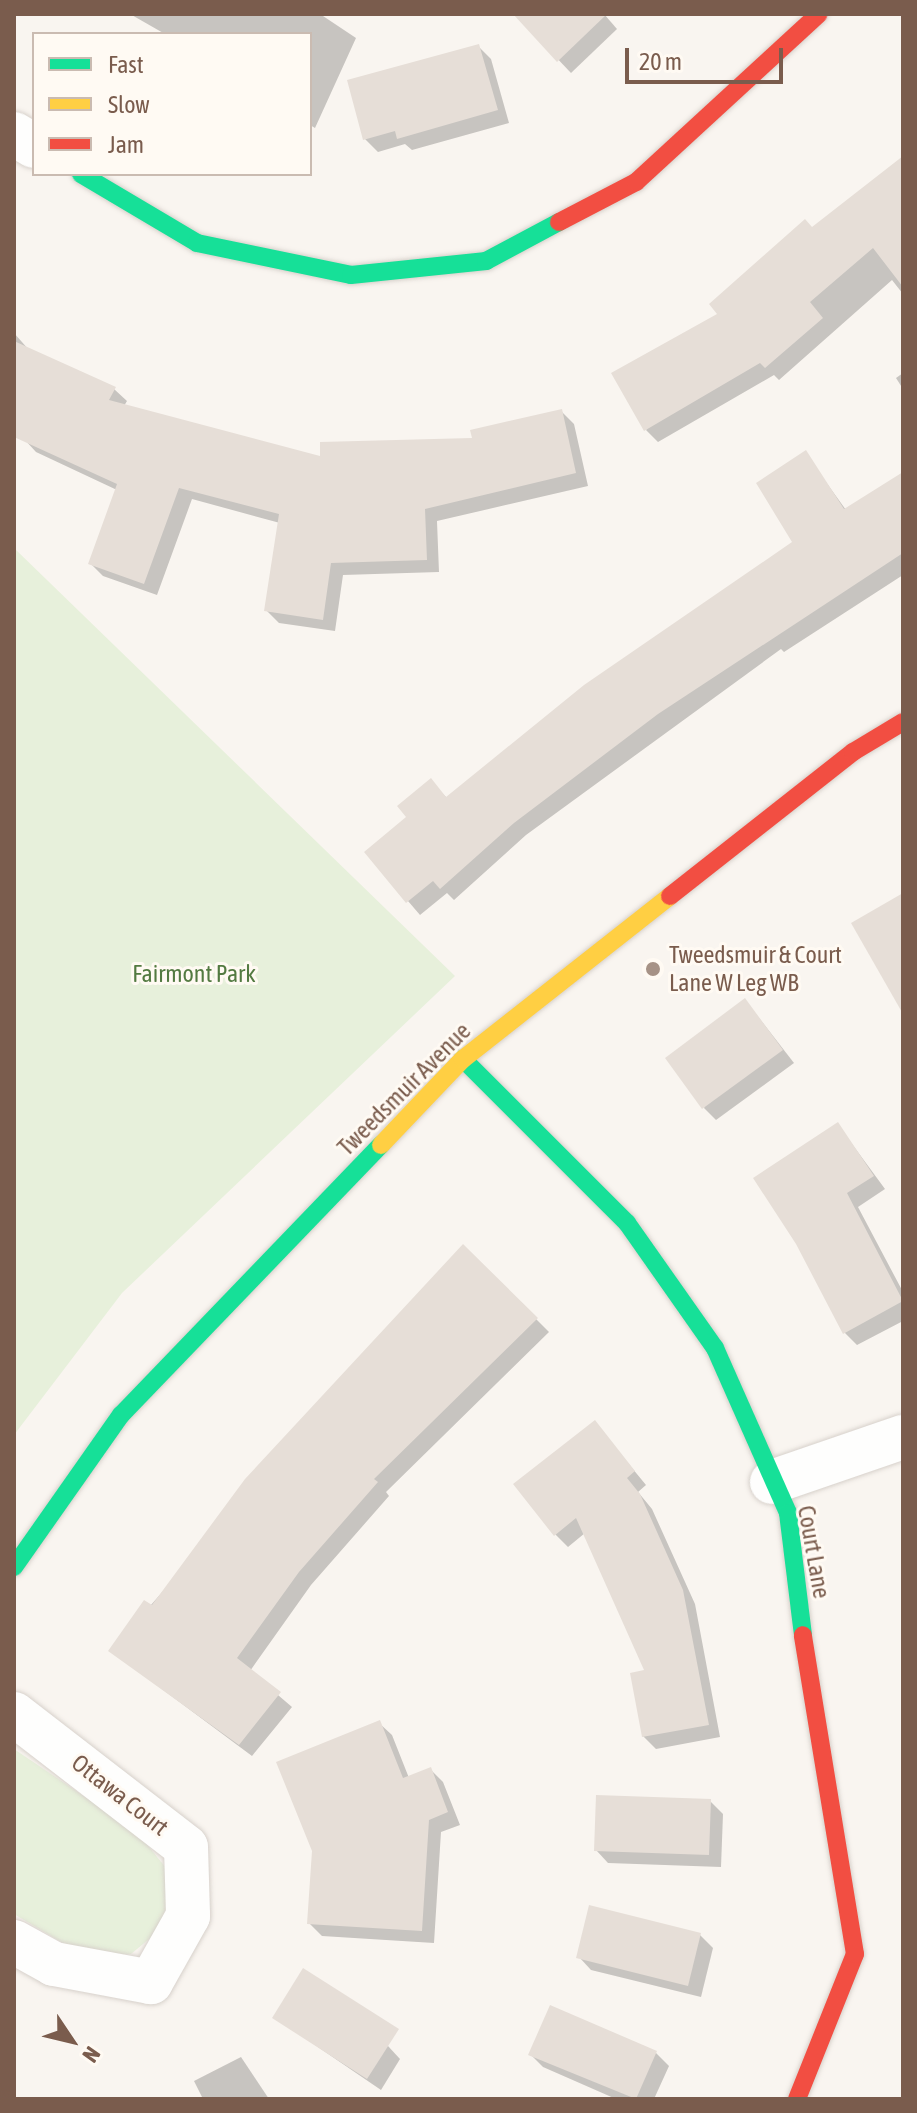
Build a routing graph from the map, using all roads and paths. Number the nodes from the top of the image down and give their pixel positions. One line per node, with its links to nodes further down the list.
1 (819, 14): 4 (street)
2 (14, 134): 3 (street)
3 (32, 145)
4 (84, 176)
5 (903, 722): 6 (street, Tweedsmuir Avenue)
6 (463, 1059): 8 (street, Court Lane); 9 (street, Tweedsmuir Avenue)
7 (903, 1437): 8 (street)
8 (772, 1482): 12 (street, Court Lane)
9 (14, 1567)
10 (14, 1714): 11 (street, Ottawa Court)
11 (14, 1942)
12 (797, 2099)

